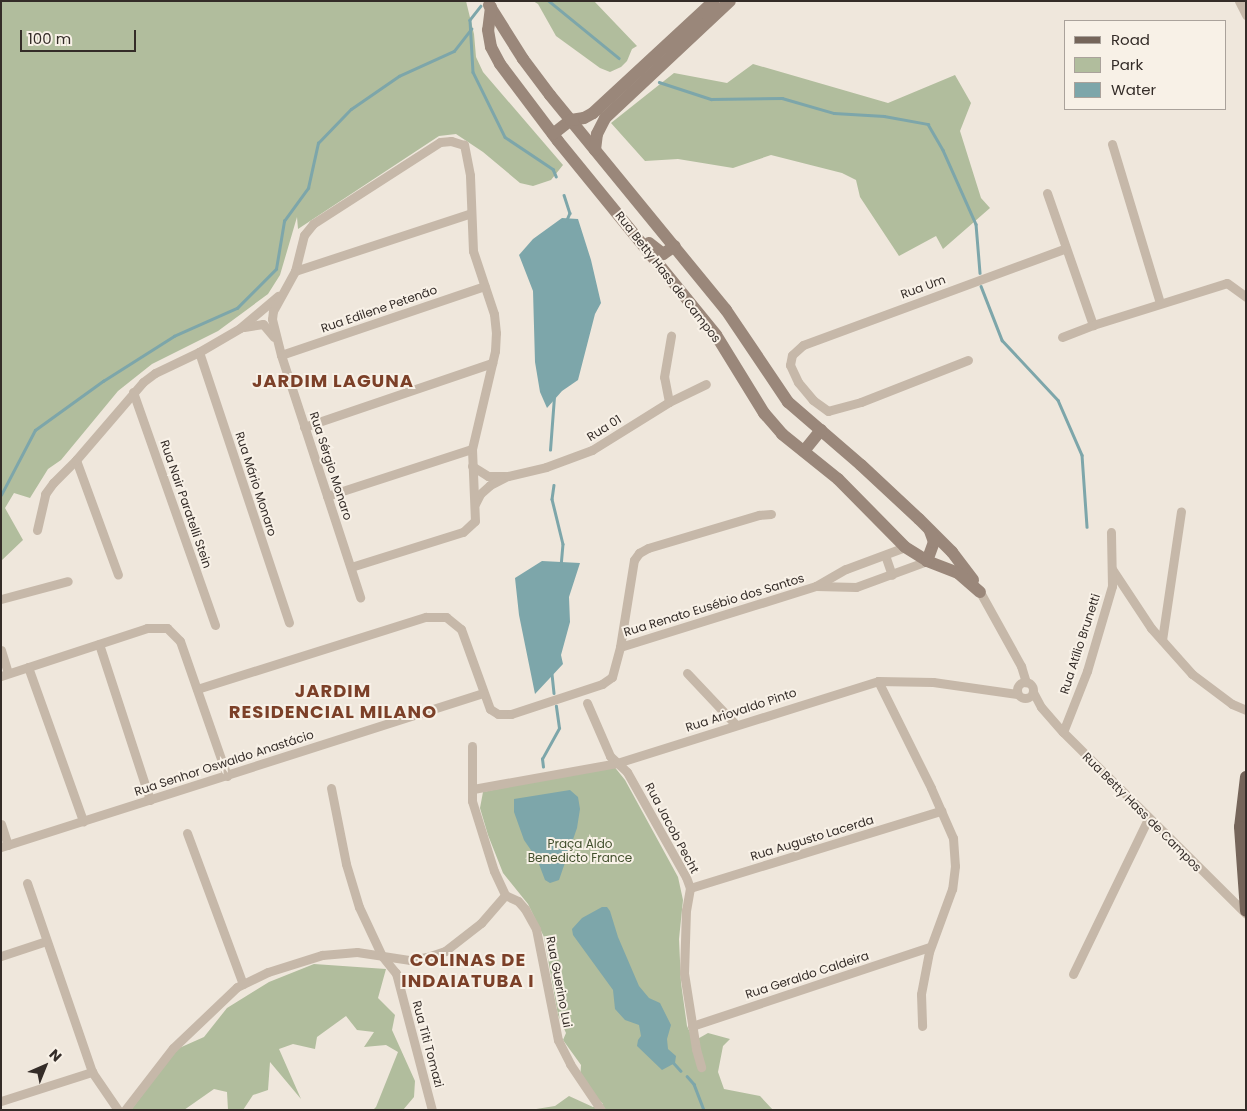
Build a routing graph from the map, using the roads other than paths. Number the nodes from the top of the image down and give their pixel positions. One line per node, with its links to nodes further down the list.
1 (714, 1): 6 (street)
2 (730, 1): 9 (street)
3 (1239, 1): 5 (street)
4 (488, 4): 6 (street, Rua Betty Hass de Campos); 7 (street, Rua Betty Hass de Campos)
5 (1246, 15)
6 (571, 120): 7 (street); 9 (street, Rua Betty Hass de Campos)
7 (553, 134): 12 (street, Rua Betty Hass de Campos)
8 (1112, 144): 20 (street)
9 (595, 150): 13 (street, Rua Betty Hass de Campos)
10 (1047, 193): 14 (street)
11 (471, 213): 15 (street); 15 (street, Rua Sérgio Monaro); 16 (street)
12 (620, 216): 13 (street); 18 (street, Rua Betty Hass de Campos)
13 (675, 246): 21 (street, Rua Betty Hass de Campos)
14 (1066, 248): 22 (street); 29 (street, Rua Um)
15 (294, 271): 17 (street, Rua Sérgio Monaro)
16 (485, 286): 28 (street, Rua Edilene Petenão); 30 (street)
17 (285, 289): 23 (street); 26 (street, Rua Sérgio Monaro)
18 (683, 294): 21 (street); 37 (street, Rua Betty Hass de Campos)
19 (1246, 297): 20 (street)
20 (1160, 303): 22 (street)
21 (726, 310): 35 (street, Rua Betty Hass de Campos)
22 (1092, 324): 25 (street)
23 (240, 328): 26 (street); 27 (street)
24 (671, 336): 33 (street)
25 (1062, 337)
26 (277, 342): 28 (street, Rua Sérgio Monaro)
27 (199, 352): 32 (street); 60 (street, Rua Mário Monaro)
28 (281, 355): 34 (street, Rua Sérgio Monaro)
29 (968, 360)
30 (492, 363): 34 (street); 36 (street)
31 (706, 384): 33 (street, Rua 01)
32 (133, 392): 38 (street); 61 (street, Rua Nair Paratelli Stein)
33 (669, 402): 40 (street, Rua 01)
34 (304, 427): 41 (street, Rua Sérgio Monaro)
35 (821, 430): 37 (street); 45 (street, Rua Betty Hass de Campos)
36 (472, 450): 39 (street); 41 (street)
37 (804, 451): 48 (street, Rua Betty Hass de Campos)
38 (76, 460): 46 (street); 53 (street)
39 (472, 466): 40 (street, Rua 01); 42 (street)
40 (508, 476): 42 (street, Rua 01)
41 (327, 496): 51 (street, Rua Sérgio Monaro)
42 (474, 507): 51 (street)
43 (1181, 511): 62 (street)
44 (771, 514): 64 (street)
45 (928, 528): 50 (street); 57 (street, Rua Betty Hass de Campos)
46 (36, 530)
47 (1111, 532): 52 (street, Rua Atílio Brunetti)
48 (905, 547): 49 (street, Rua Renato Eusébio dos Santos); 50 (street, Rua Betty Hass de Campos)
49 (885, 555): 54 (street); 56 (street, Rua Renato Eusébio dos Santos)
50 (927, 561): 54 (street, Rua Renato Eusébio dos Santos); 57 (street, Rua Betty Hass de Campos)
51 (351, 567): 58 (street, Rua Sérgio Monaro)
52 (1112, 569): 62 (street); 79 (street, Rua Atílio Brunetti)
53 (118, 575)
54 (892, 575): 56 (street, Rua Renato Eusébio dos Santos)
55 (68, 582): 59 (street)
56 (816, 586): 64 (street, Rua Renato Eusébio dos Santos)
57 (980, 592): 70 (street, Rua Betty Hass de Campos)
58 (360, 597)
59 (1, 599)
60 (289, 622)
61 (215, 625)
62 (1162, 640): 77 (street)
63 (99, 644): 66 (street); 71 (street); 86 (street)
64 (620, 647): 73 (street)
65 (1, 650): 68 (street)
66 (28, 667): 68 (street); 89 (street)
67 (687, 673): 78 (street)
68 (4, 675)
69 (878, 681): 74 (street, Rua Ariovaldo Pinto); 78 (street, Rua Ariovaldo Pinto); 87 (street)
70 (1026, 682): 72 (street); 74 (street)
71 (197, 689): 73 (street); 82 (street)
72 (1033, 692): 74 (street); 76 (street, Rua Betty Hass de Campos)
73 (483, 693): 82 (street, Rua Senhor Oswaldo Anastácio)
74 (1020, 696): 76 (street, Rua Betty Hass de Campos)
75 (587, 704): 81 (street, Rua Jacob Pecht)
76 (1041, 708): 79 (street, Rua Betty Hass de Campos)
77 (1246, 710)
78 (736, 724): 81 (street, Rua Ariovaldo Pinto)
79 (1062, 732): 88 (street, Rua Betty Hass de Campos)
80 (472, 746): 85 (street)
81 (617, 763): 85 (street, Rua Ariovaldo Pinto); 94 (street, Rua Jacob Pecht)
82 (227, 776): 86 (street, Rua Senhor Oswaldo Anastácio)
83 (1246, 778): 96 (main road)
84 (331, 788): 100 (street, Rua Titi Tomazi)
85 (473, 789): 95 (street)
86 (150, 800): 89 (street, Rua Senhor Oswaldo Anastácio)
87 (941, 811): 94 (street, Rua Augusto Lacerda); 98 (street)
88 (1148, 819): 96 (street, Rua Betty Hass de Campos); 101 (street)
89 (83, 821): 92 (street, Rua Senhor Oswaldo Anastácio)
90 (1, 824): 92 (street)
91 (187, 833): 102 (street)
92 (4, 846)
93 (27, 883): 97 (street)
94 (690, 888): 103 (street, Rua Jacob Pecht)
95 (505, 895): 100 (street); 111 (street, Rua Guerino Lui)
96 (1246, 912)
97 (46, 941): 99 (street); 106 (street)
98 (930, 947): 103 (street, Rua Geraldo Caldeira); 104 (street)
99 (1, 956)
100 (382, 956): 102 (street); 110 (street, Rua Titi Tomazi)
101 (1073, 974)
102 (243, 984): 109 (street)
103 (692, 1026): 105 (street, Rua Jacob Pecht)
104 (922, 1026)
105 (701, 1067)
106 (92, 1072): 107 (street); 108 (street)
107 (1, 1100)
108 (118, 1110)
109 (126, 1110)
110 (432, 1110)
111 (601, 1110)

